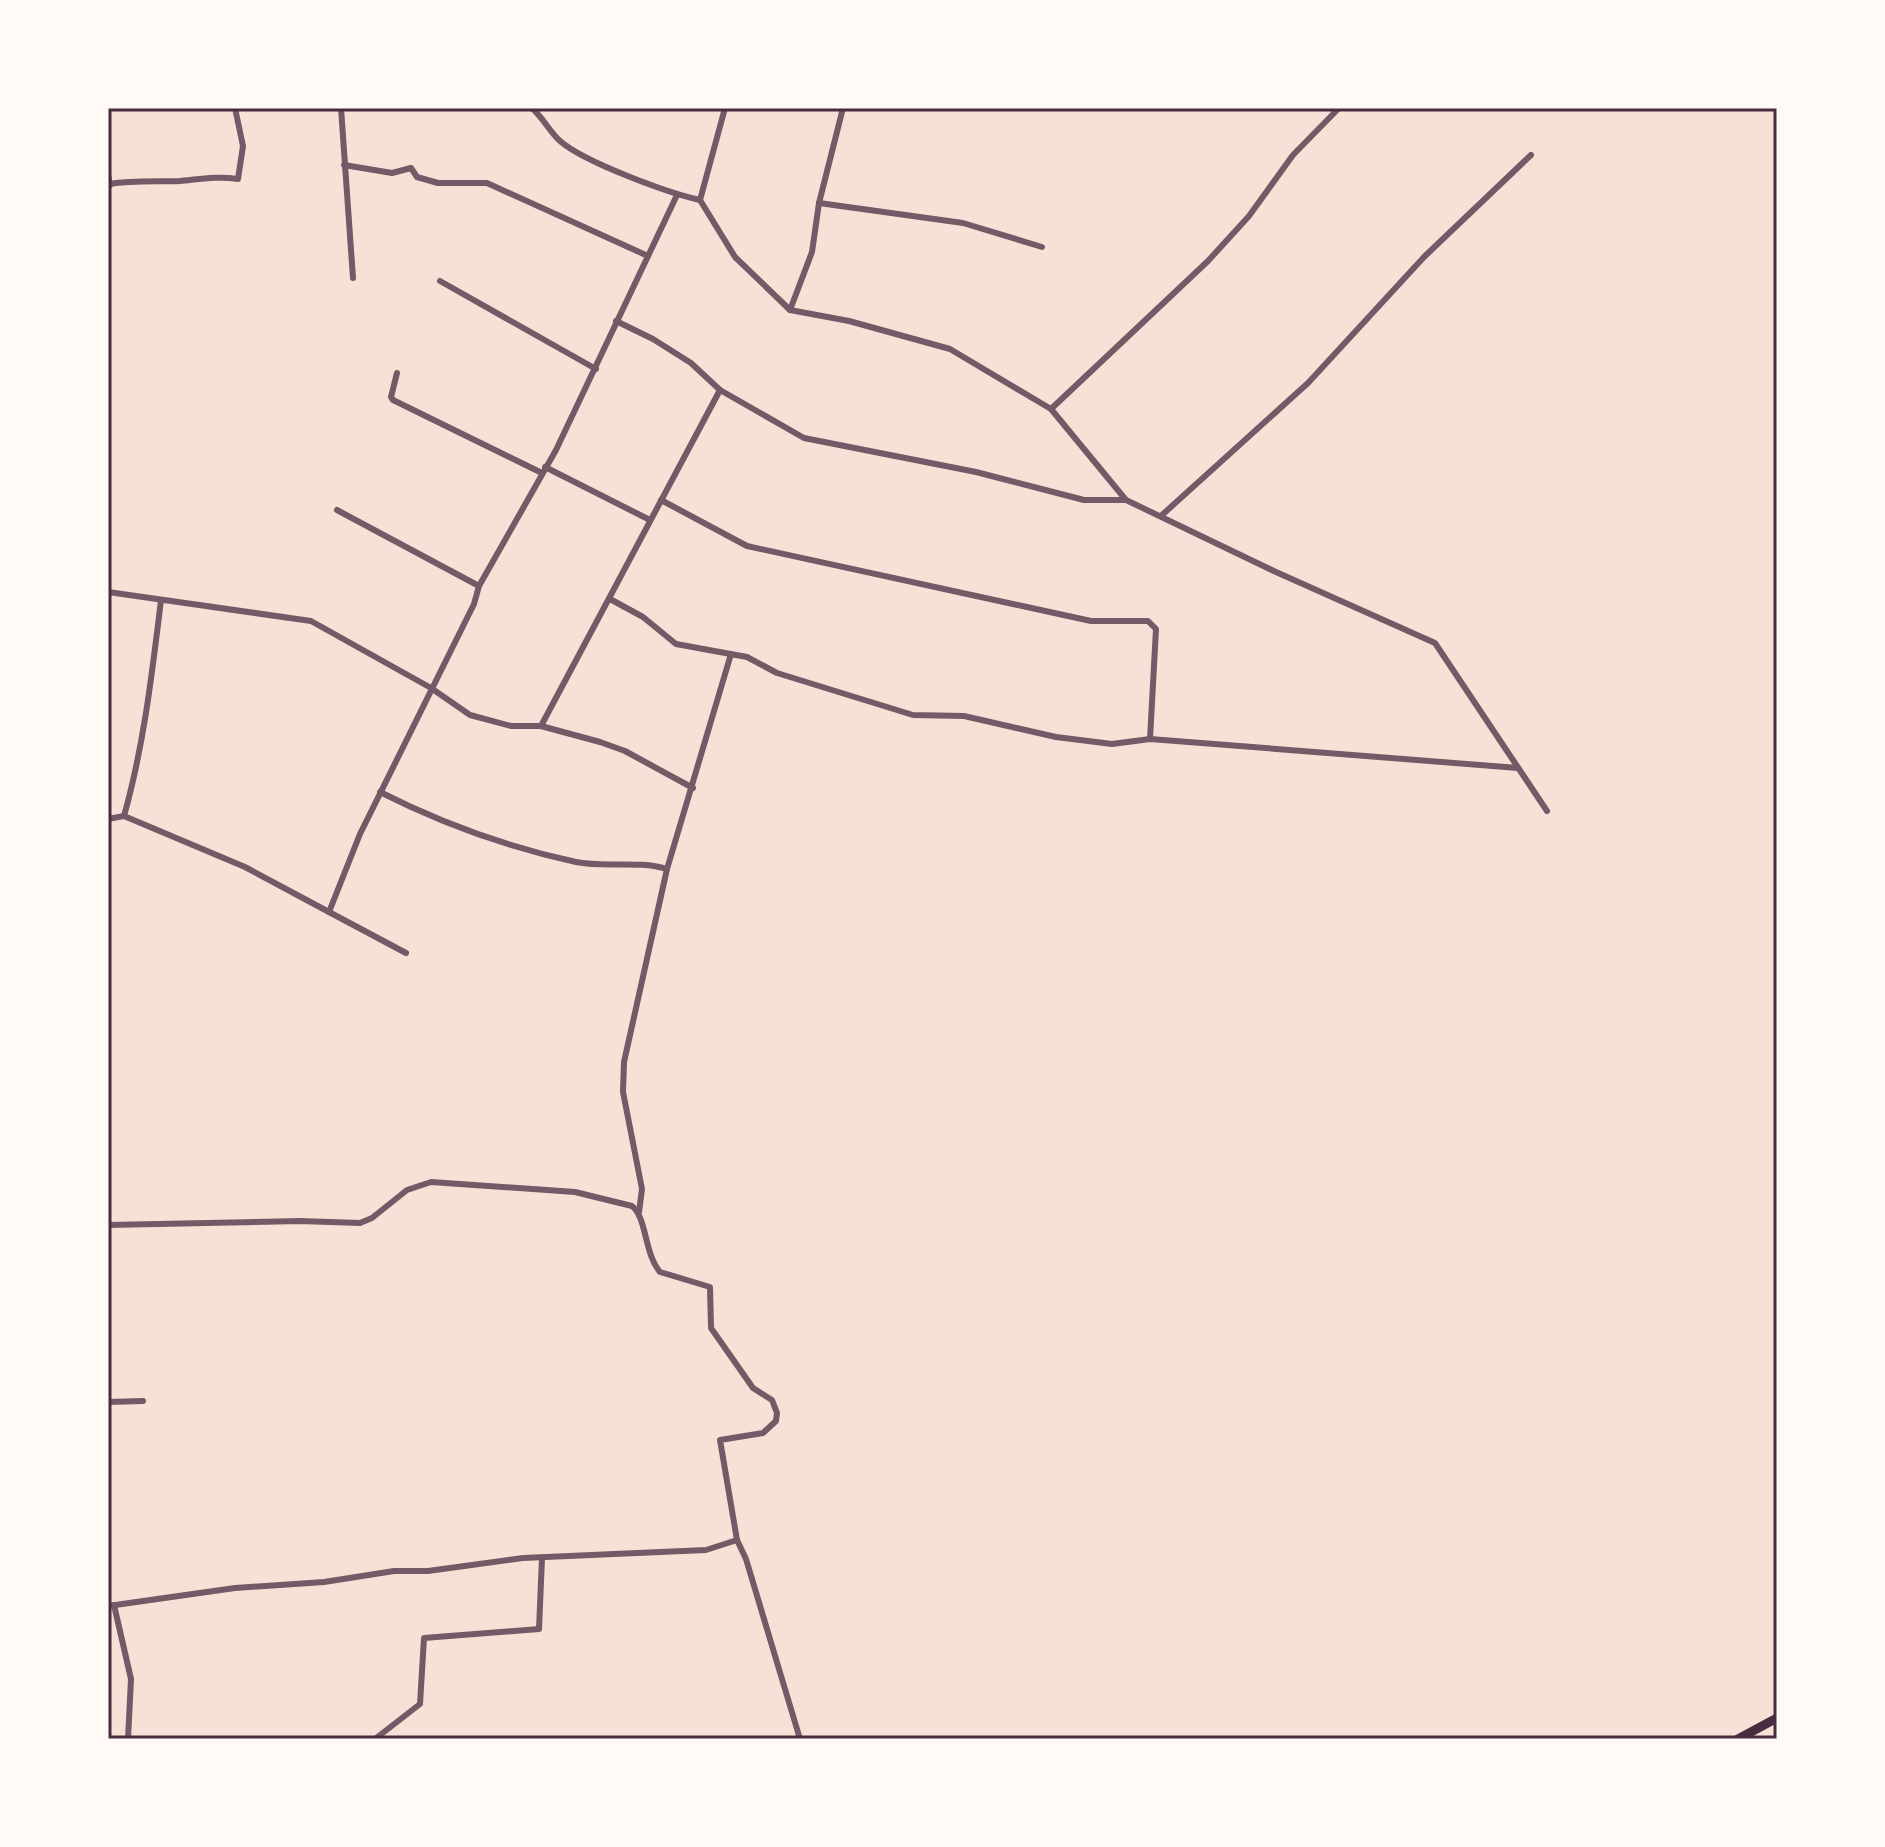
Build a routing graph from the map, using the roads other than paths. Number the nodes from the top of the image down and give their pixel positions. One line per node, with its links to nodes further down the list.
1 (235, 108): 10 (street)
2 (341, 108): 8 (street)
3 (532, 108): 11 (street)
4 (725, 108): 12 (street)
5 (843, 108): 13 (street)
6 (1339, 108): 23 (street)
7 (1531, 155): 28 (street)
8 (344, 165): 15 (street); 16 (street)
9 (108, 174): 10 (street)
10 (108, 186)
11 (677, 195): 12 (street); 15 (street)
12 (700, 200): 18 (street)
13 (819, 203): 14 (street); 18 (street)
14 (1042, 247)
15 (648, 256): 19 (street)
16 (353, 278)
17 (440, 281): 20 (street)
18 (790, 310): 23 (street)
19 (616, 321): 20 (street); 22 (street)
20 (596, 369): 24 (street)
21 (397, 373): 24 (street)
22 (720, 390): 25 (street); 26 (street)
23 (1051, 409): 26 (street)
24 (544, 470): 29 (street); 30 (street)
25 (661, 500): 29 (street); 37 (street)
26 (1126, 500): 28 (street)
27 (337, 510): 30 (street)
28 (1162, 515): 38 (street)
29 (650, 520): 32 (street)
30 (479, 586): 35 (street)
31 (108, 592): 33 (street)
32 (610, 599): 34 (street); 36 (street)
33 (161, 600): 35 (street); 42 (street)
34 (731, 654): 37 (street); 39 (street)
35 (431, 688): 36 (street); 40 (street)
36 (541, 726): 39 (street)
37 (1150, 739): 38 (street)
38 (1518, 768): 41 (street)
39 (693, 788): 44 (street)
40 (380, 792): 44 (street); 45 (street)
41 (1547, 811)
42 (124, 816): 43 (street); 45 (street)
43 (108, 819)
44 (667, 869): 47 (street)
45 (329, 912): 46 (street)
46 (406, 953)
47 (639, 1212): 48 (street); 51 (street)
48 (108, 1225)
49 (143, 1401): 50 (street)
50 (108, 1402)
51 (737, 1540): 52 (street); 57 (street)
52 (542, 1558): 53 (street); 56 (street)
53 (111, 1605): 55 (street)
54 (1777, 1718): 58 (main road)
55 (128, 1739)
56 (375, 1739)
57 (800, 1739)
58 (1738, 1739)

